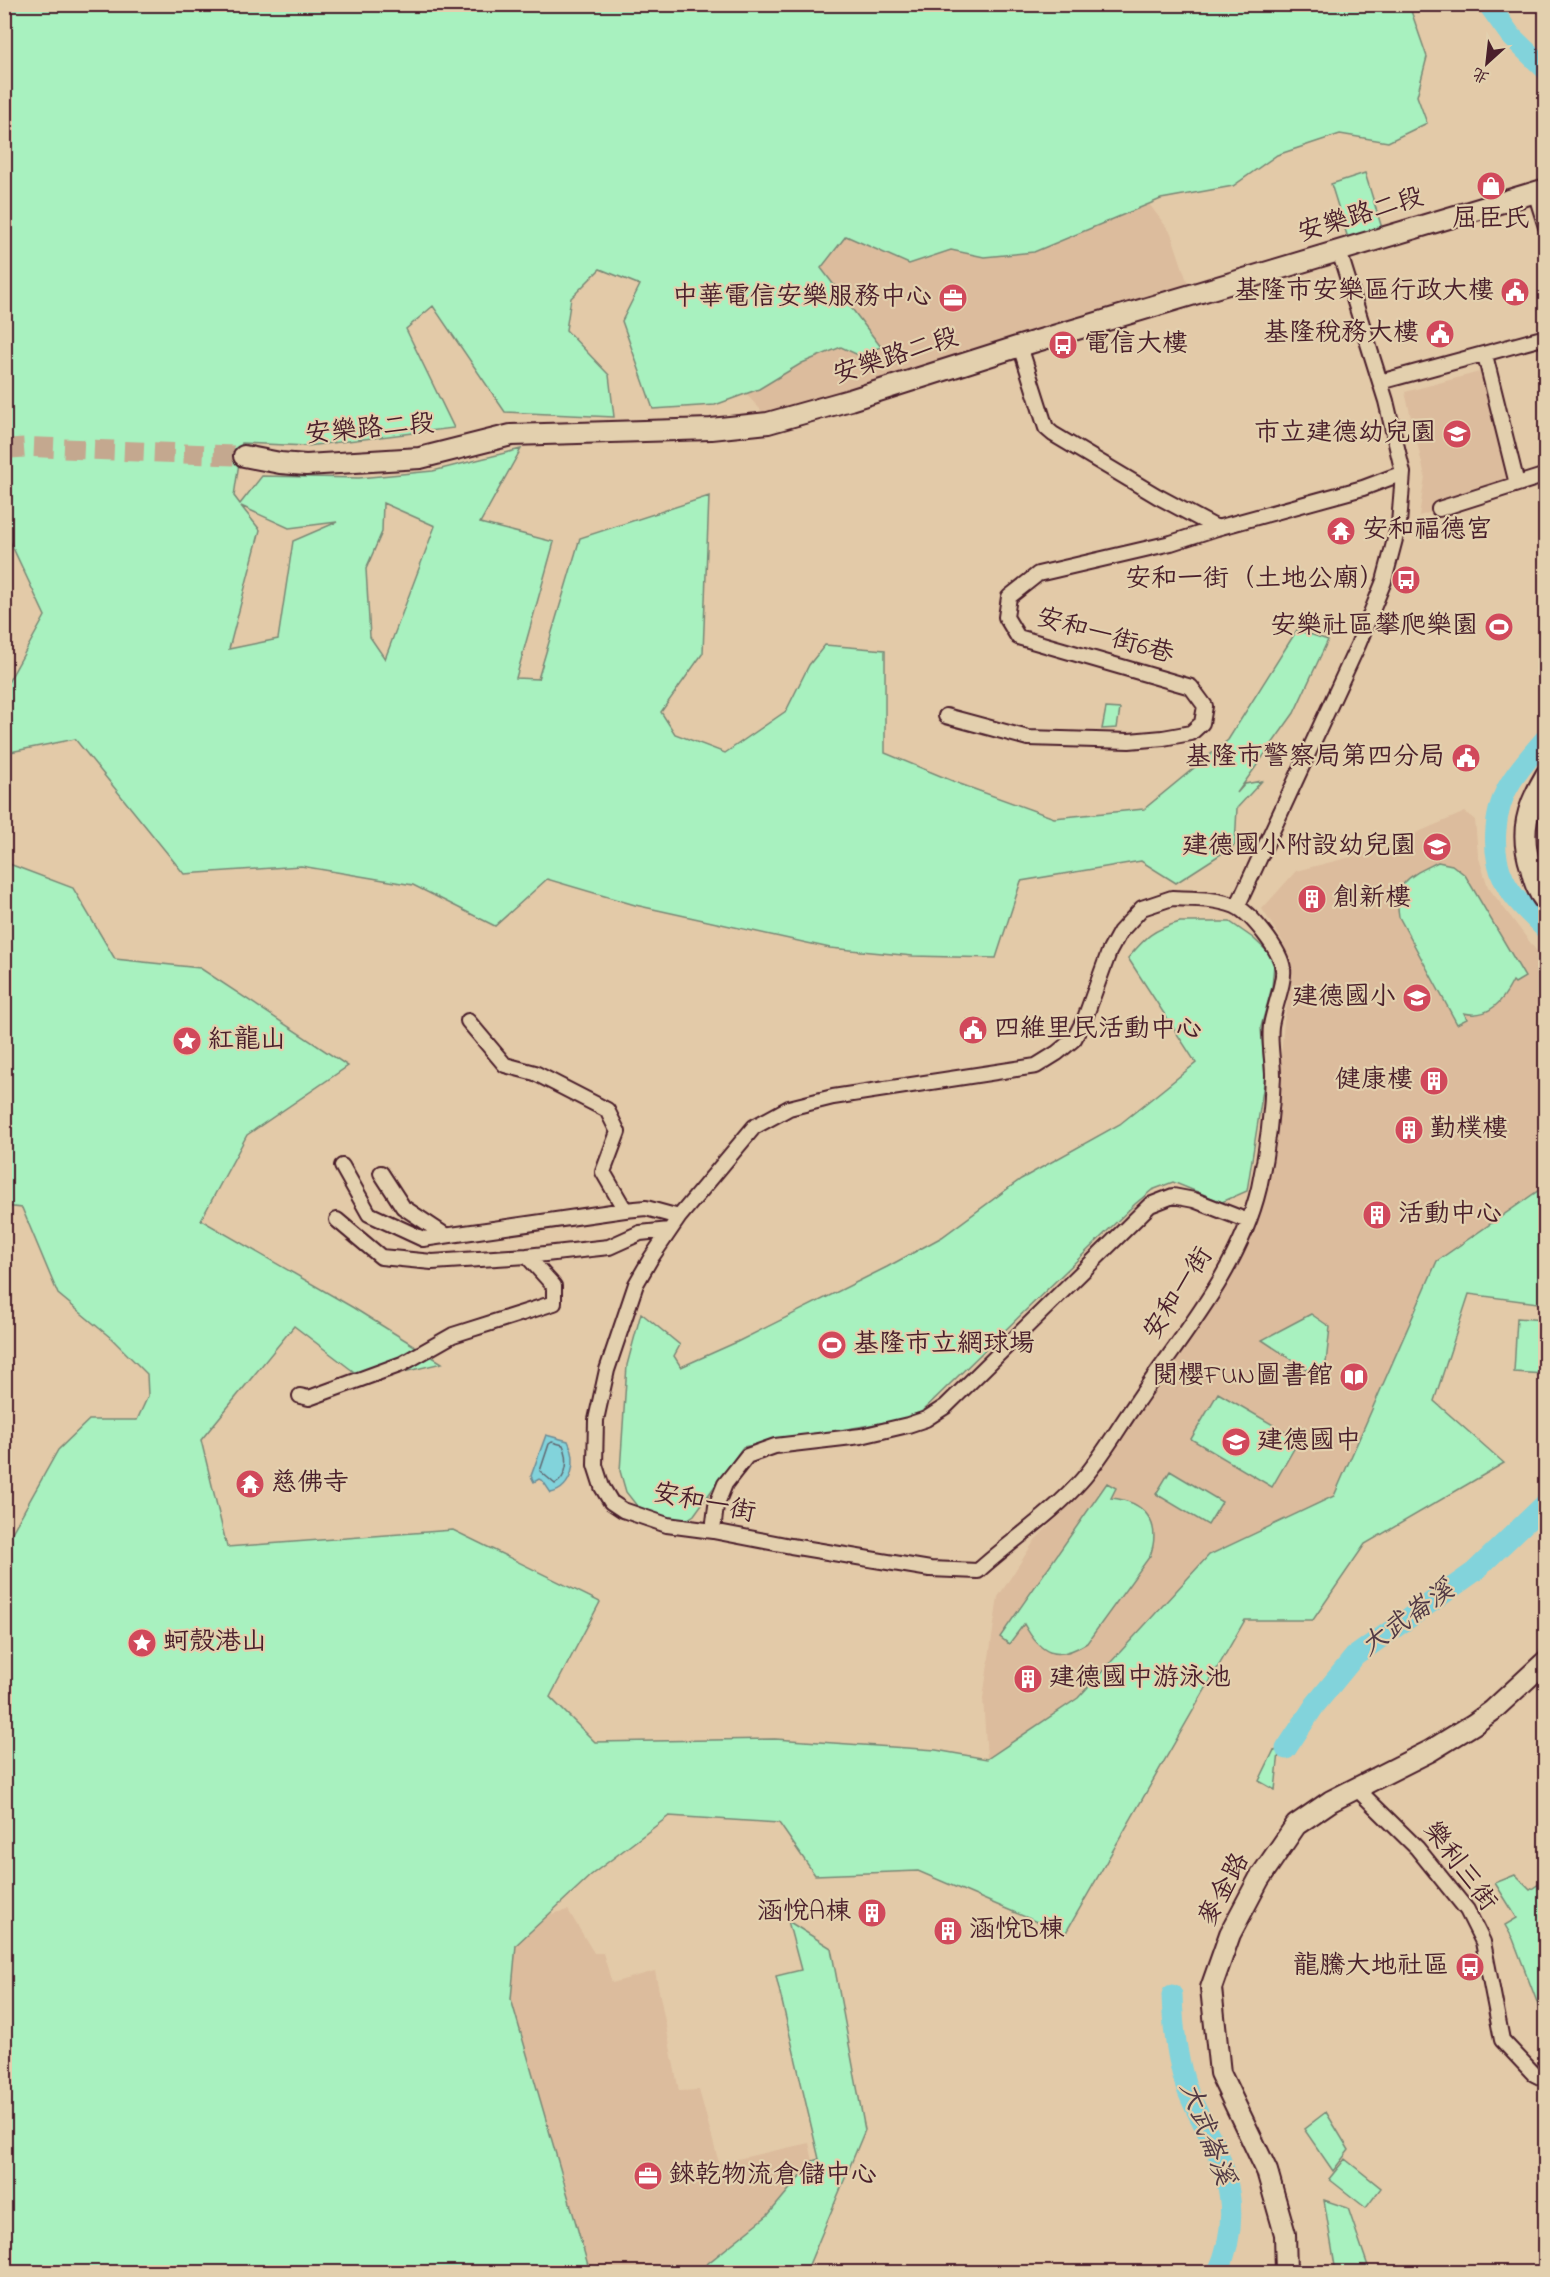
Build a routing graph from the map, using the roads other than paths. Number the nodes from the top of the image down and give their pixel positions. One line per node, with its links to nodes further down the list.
1 (1540, 190): 2 (street); 3 (street, 安樂路二段)
2 (1545, 227)
3 (1339, 251): 5 (street, 安樂路二段); 7 (street)
4 (1545, 337): 6 (street)
5 (1020, 345): 8 (street, 安樂路二段); 13 (street)
6 (1485, 355): 7 (street); 11 (street)
7 (1380, 382): 9 (street)
8 (244, 456)
9 (1403, 473): 13 (street, 安和一街6巷); 17 (street)
10 (1545, 475): 11 (street)
11 (1517, 484): 12 (street)
12 (1439, 509)
13 (1217, 528): 14 (street, 安和一街6巷)
14 (946, 716)
15 (1545, 775): 16 (street)
16 (1545, 902)
17 (1237, 907): 22 (street, 安和一街); 24 (street, 安和一街)
18 (468, 1021): 21 (street)
19 (342, 1166): 26 (street)
20 (381, 1173): 26 (street)
21 (625, 1210): 22 (street); 26 (street)
22 (679, 1217): 25 (street, 安和一街)
23 (337, 1220): 27 (street)
24 (1248, 1221): 29 (street); 29 (street, 安和一街)
25 (669, 1230): 27 (street); 29 (street, 安和一街)
26 (445, 1235)
27 (527, 1256): 28 (street)
28 (300, 1396)
29 (712, 1531)
30 (1545, 1661): 31 (street, 麥金路)
31 (1356, 1788): 32 (street, 樂利三街); 33 (street, 麥金路)
32 (1545, 2080)
33 (1286, 2272)

